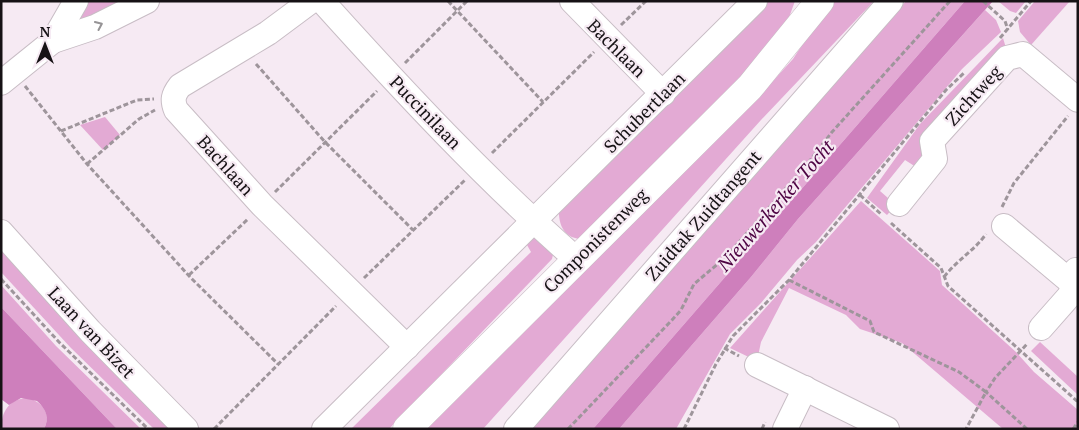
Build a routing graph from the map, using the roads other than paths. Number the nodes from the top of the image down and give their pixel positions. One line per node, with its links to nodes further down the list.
1 (76, 1): 10 (street)
2 (147, 1): 10 (street, one-way to 2)
3 (311, 1): 22 (street, Bachlaan)
4 (322, 1): 16 (street, Puccinilaan)
5 (572, 1): 13 (street, Bachlaan)
6 (755, 1): 13 (street, Schubertlaan)
7 (805, 1): 11 (main road, Componistenweg)
8 (820, 1): 11 (main road, Componistenweg)
9 (891, 1): 28 (street, Zuidtak Zuidtangent)
10 (53, 41): 12 (street)
11 (781, 50): 19 (main road, Componistenweg)
12 (11, 81)
13 (663, 94): 16 (street, Schubertlaan)
14 (1076, 105): 15 (street, Zichtweg)
15 (893, 212)
16 (533, 221): 19 (street); 22 (street, Schubertlaan)
17 (997, 222): 20 (street)
18 (1, 232): 25 (street, Laan van Bizet)
19 (576, 259): 27 (main road, Componistenweg)
20 (1075, 276): 21 (street)
21 (1041, 328)
22 (407, 347): 26 (street, Schubertlaan)
23 (756, 365): 24 (street)
24 (805, 388): 29 (street); 30 (street)
25 (186, 429)
26 (324, 429)
27 (407, 429)
28 (516, 429)
29 (786, 429)
30 (887, 429)

